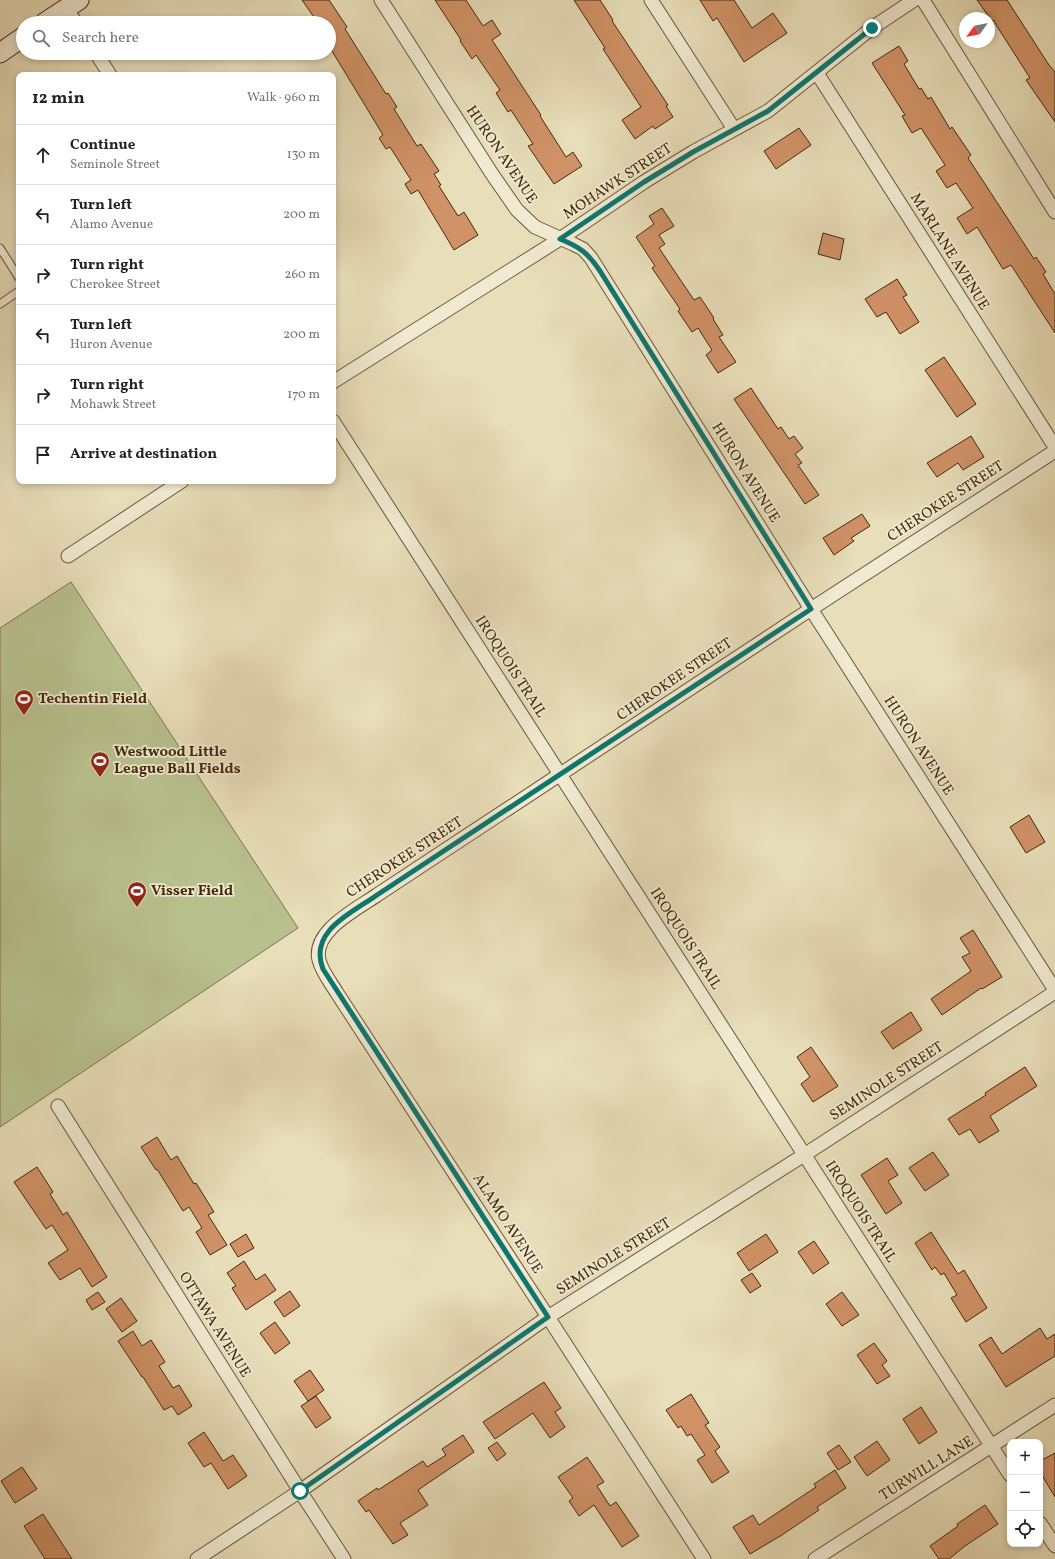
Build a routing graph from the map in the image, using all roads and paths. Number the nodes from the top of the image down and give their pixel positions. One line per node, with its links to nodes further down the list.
1 (381, 0): 14 (street, HURON AVENUE)
2 (651, 0): 12 (street)
3 (914, 0): 11 (street, MOHAWK STREET)
4 (923, 0): 13 (street)
5 (74, 10): 6 (street)
6 (60, 16)
7 (16, 42): 8 (street)
8 (0, 53)
9 (100, 60): 10 (street)
10 (108, 72)
11 (817, 73): 12 (street, MOHAWK STREET); 21 (street, MARLANE AVENUE)
12 (734, 129): 14 (street, MOHAWK STREET)
13 (1055, 212)
14 (560, 239): 19 (street, MOHAWK STREET); 25 (street, HURON AVENUE)
15 (1, 251): 16 (lane)
16 (16, 274)
17 (16, 294): 18 (lane)
18 (0, 304)
19 (336, 380)
20 (336, 426): 26 (street, IROQUOIS TRAIL)
21 (1055, 448)
22 (1055, 451): 25 (street, CHEROKEE STREET)
23 (177, 484): 24 (street)
24 (68, 556)
25 (811, 609): 26 (street, CHEROKEE STREET); 28 (street, HURON AVENUE)
26 (560, 775): 27 (street, CHEROKEE STREET); 30 (street, IROQUOIS TRAIL)
27 (321, 944): 31 (street, ALAMO AVENUE)
28 (1055, 991): 30 (street, SEMINOLE STREET)
29 (58, 1106): 35 (street, OTTAWA AVENUE)
30 (804, 1155): 31 (street, SEMINOLE STREET); 33 (street, IROQUOIS TRAIL)
31 (548, 1317): 35 (street, SEMINOLE STREET); 40 (street, ALAMO AVENUE)
32 (1055, 1405): 33 (street, TURWILL LANE)
33 (992, 1446): 34 (street, IROQUOIS TRAIL); 41 (street, TURWILL LANE)
34 (1007, 1470)
35 (300, 1491): 38 (street, SEMINOLE STREET); 39 (street, OTTAWA AVENUE)
36 (1043, 1528): 37 (street)
37 (1055, 1546)
38 (197, 1559)
39 (344, 1559)
40 (704, 1559)
41 (815, 1559)

